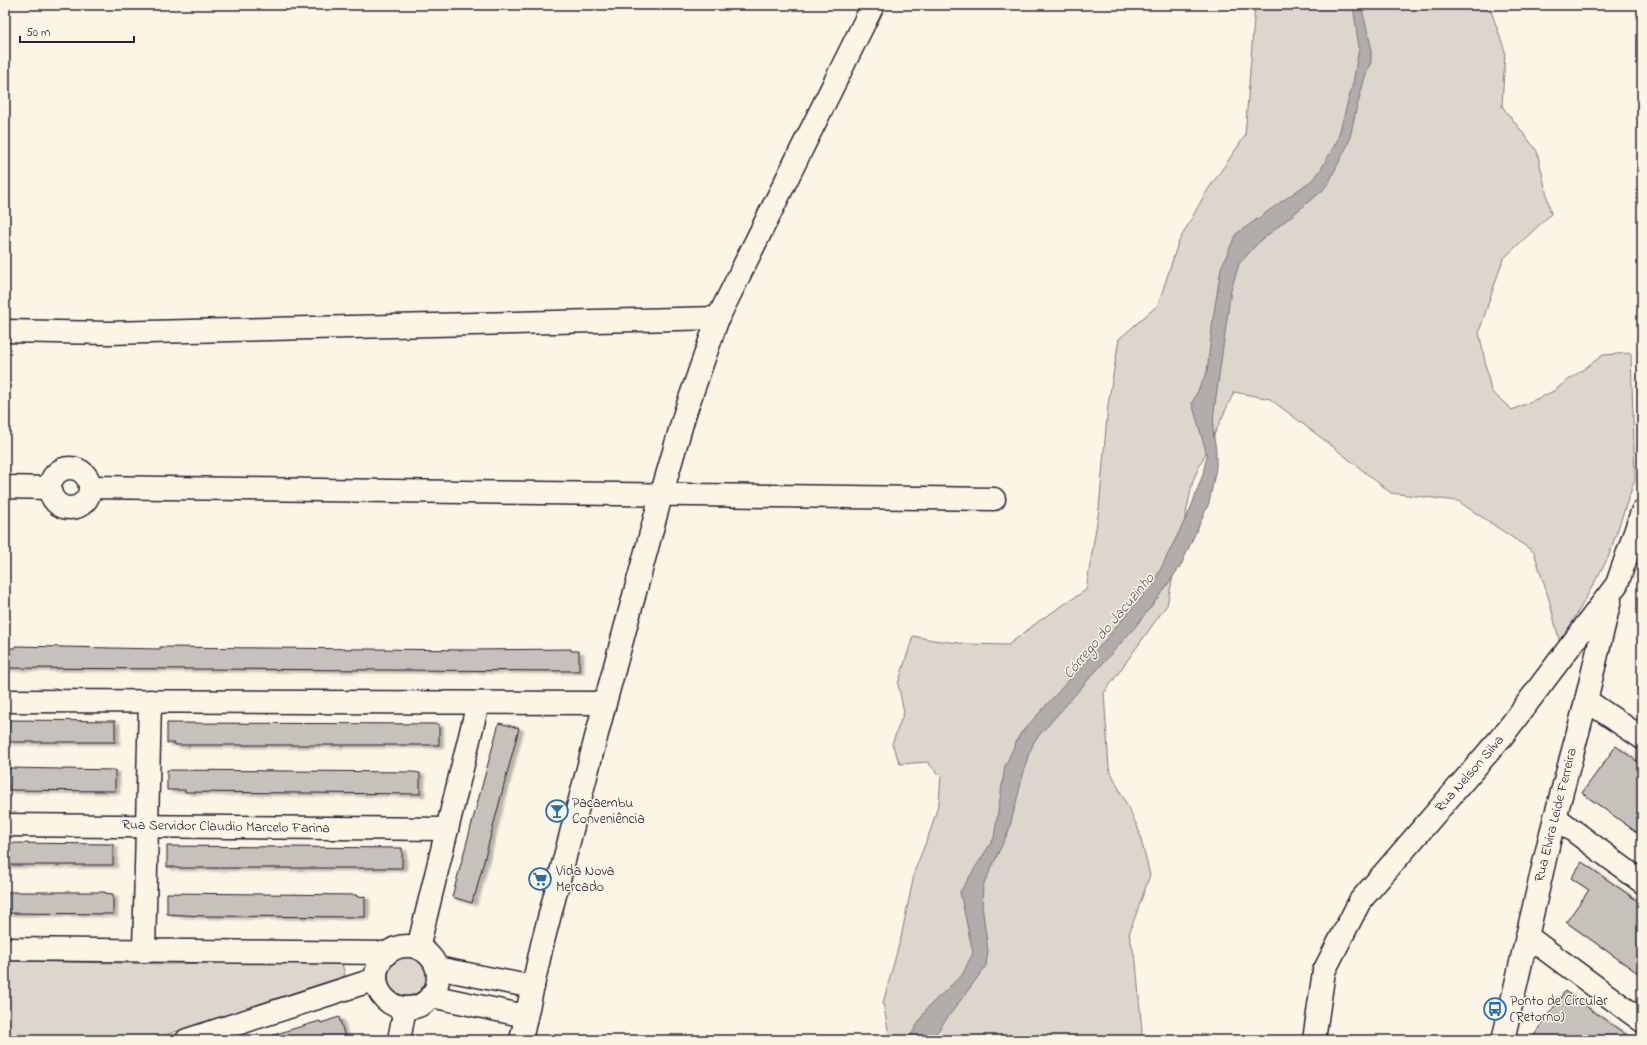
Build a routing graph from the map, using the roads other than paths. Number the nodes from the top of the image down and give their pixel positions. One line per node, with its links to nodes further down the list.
1 (873, 5): 2 (street)
2 (718, 318): 3 (street); 7 (street)
3 (5, 331)
4 (5, 488): 5 (street)
5 (50, 488): 6 (street); 6 (street)
6 (91, 488): 7 (street)
7 (661, 496): 8 (street); 15 (street)
8 (994, 499)
9 (1642, 512): 10 (street, Rua Nelson Silva)
10 (1612, 591): 11 (street, Rua Elvira Leide Ferreira); 37 (street, Rua Nelson Silva)
11 (1586, 700): 16 (street); 17 (street, Rua Elvira Leide Ferreira)
12 (5, 701): 13 (street)
13 (150, 701): 14 (street); 19 (street)
14 (478, 703): 15 (street); 20 (street)
15 (605, 703): 29 (street)
16 (1642, 738)
17 (1555, 817): 21 (street); 22 (street, Rua Elvira Leide Ferreira)
18 (5, 825): 19 (street, Rua Servidor Claudio Marcelo Farina)
19 (147, 826): 20 (street, Rua Servidor Claudio Marcelo Farina); 25 (street)
20 (447, 829): 23 (street)
21 (1642, 882)
22 (1527, 936): 33 (street); 38 (street, Rua Elvira Leide Ferreira)
23 (418, 948): 26 (street); 27 (street)
24 (5, 949): 25 (street)
25 (144, 951): 26 (street)
26 (387, 953): 28 (street)
27 (437, 968): 29 (street); 30 (street)
28 (376, 978): 31 (street); 34 (street)
29 (533, 987): 32 (street)
30 (431, 996): 31 (street); 32 (street)
31 (405, 1008): 35 (street)
32 (526, 1016): 36 (street)
33 (1642, 1021)
34 (187, 1040)
35 (399, 1040)
36 (521, 1040)
37 (1314, 1040)
38 (1503, 1040)

